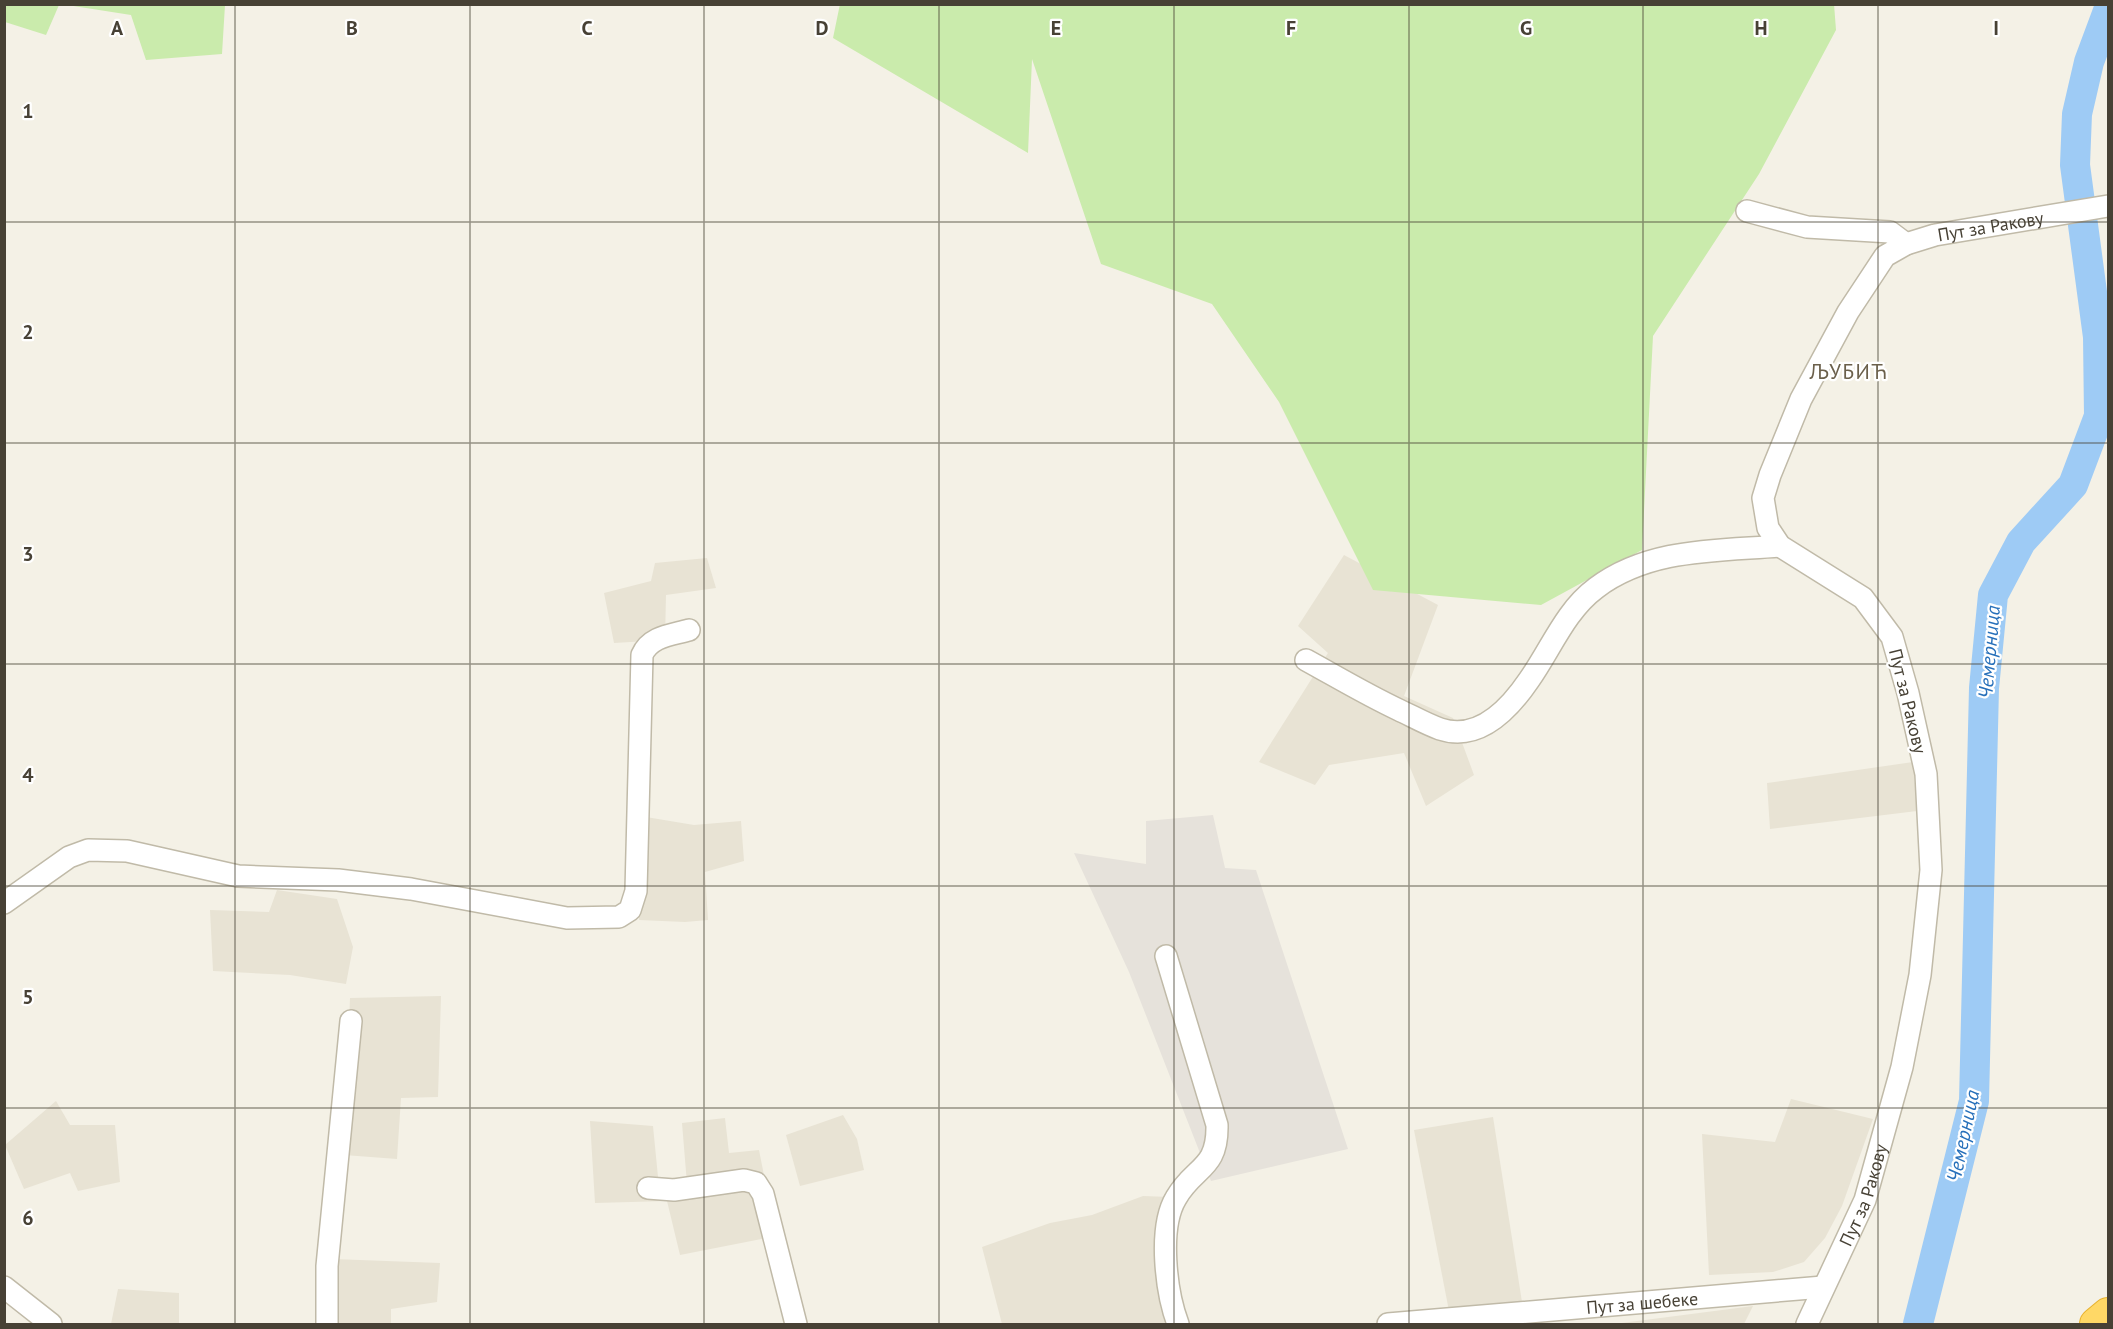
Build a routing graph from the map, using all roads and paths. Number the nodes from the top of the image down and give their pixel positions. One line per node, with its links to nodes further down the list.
1 (2109, 206): 3 (street, Пут за Ракову)
2 (1747, 210): 3 (street)
3 (1906, 244): 4 (street, Пут за Ракову)
4 (1780, 546): 6 (street); 12 (street, Пут за Ракову)
5 (689, 630): 7 (street)
6 (1306, 660)
7 (4, 903)
8 (1166, 956): 17 (street)
9 (351, 1022): 15 (street)
10 (648, 1188): 16 (street)
11 (4, 1287): 14 (street)
12 (1823, 1287): 18 (street, Пут за шебеке); 19 (street, Пут за Ракову)
13 (2109, 1314): 20 (highway)
14 (51, 1324)
15 (327, 1324)
16 (796, 1324)
17 (1178, 1324)
18 (1388, 1324)
19 (1807, 1324)
20 (2096, 1324)

